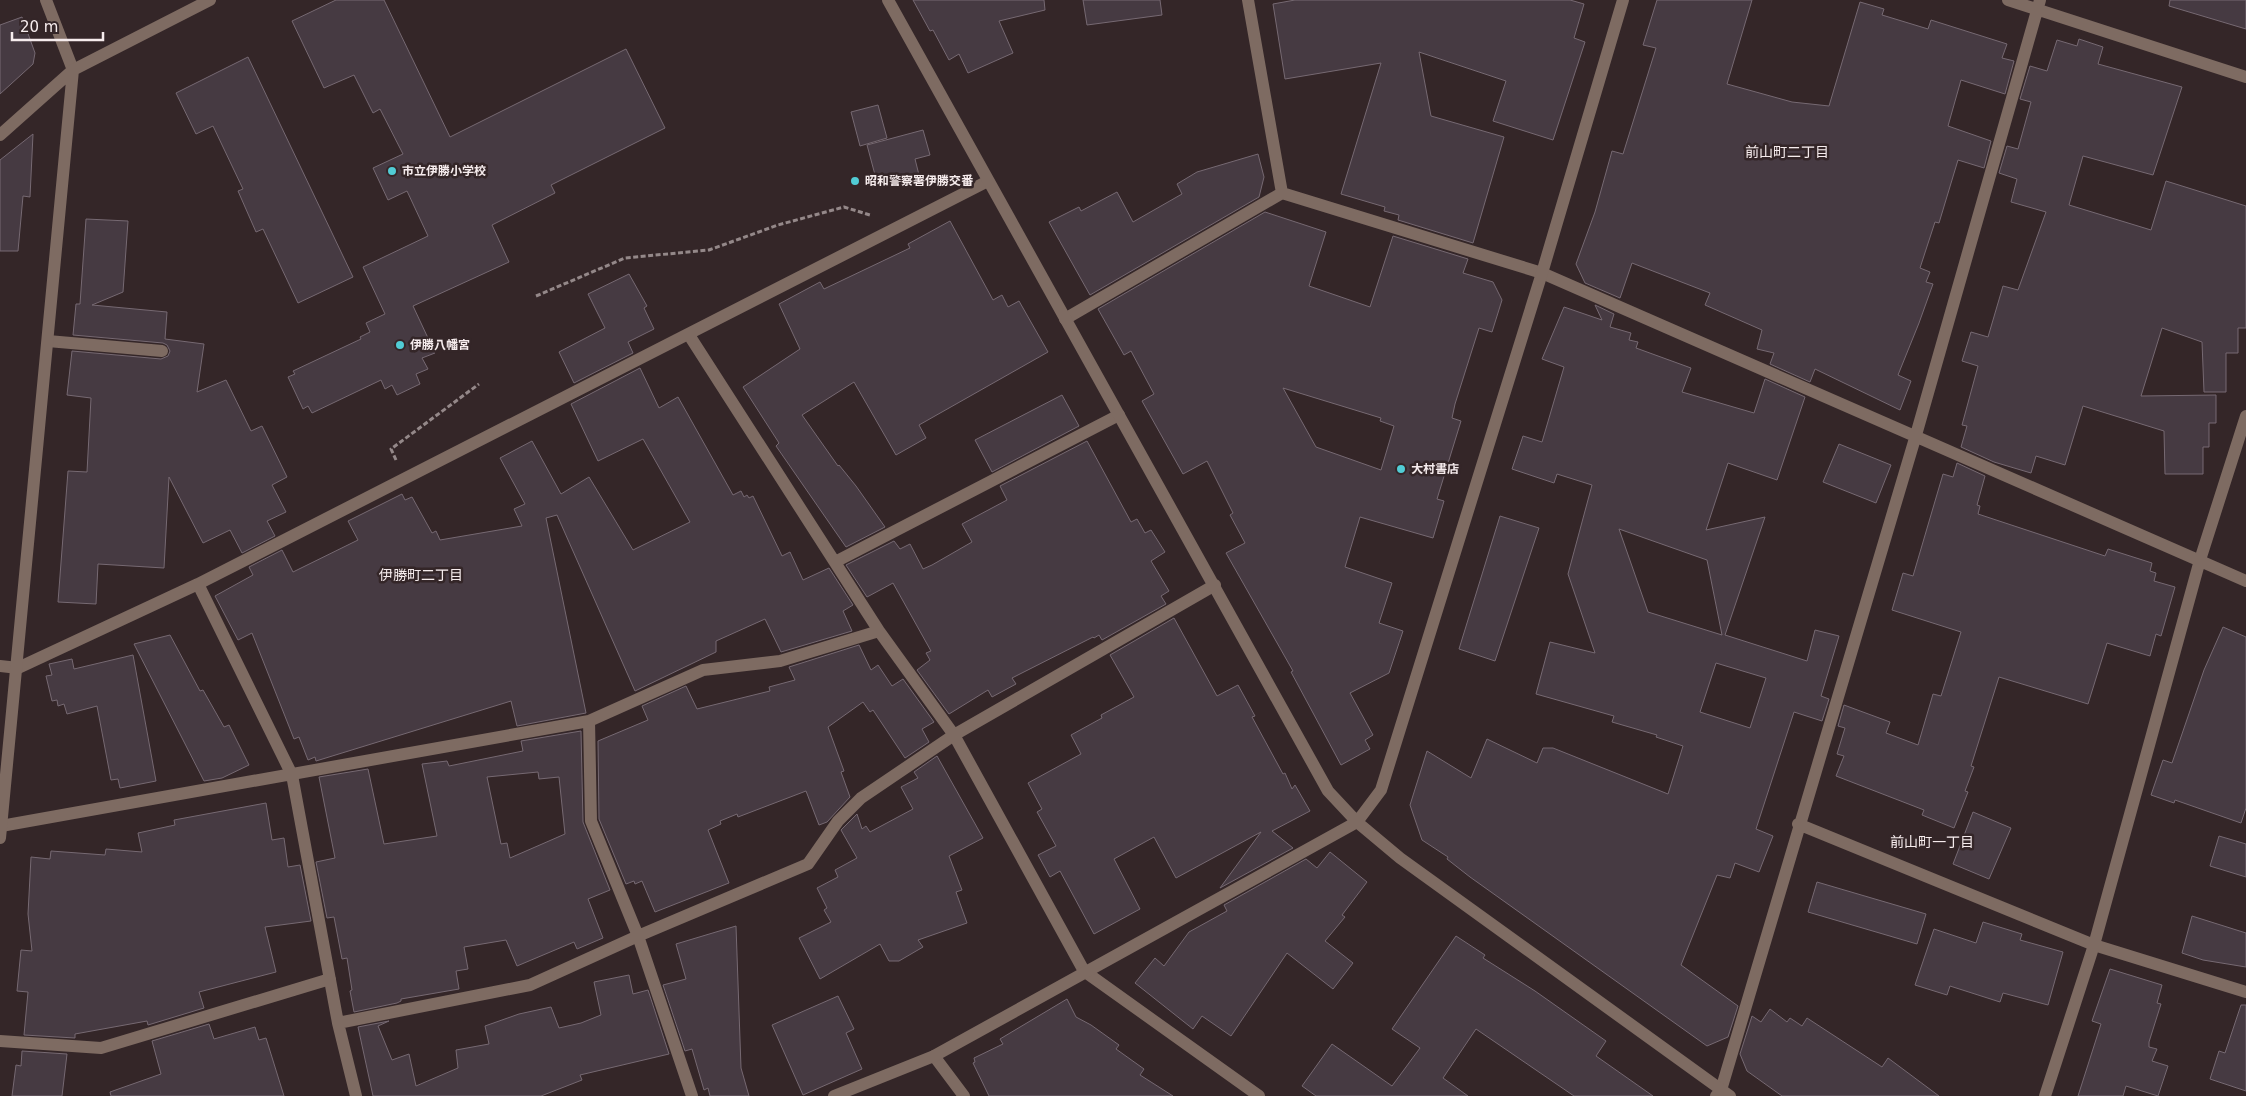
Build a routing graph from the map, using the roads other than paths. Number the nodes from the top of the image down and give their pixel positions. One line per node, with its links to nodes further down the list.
1 (46, 0): 8 (street)
2 (210, 0): 8 (street)
3 (888, 0): 11 (street)
4 (1248, 0): 12 (street)
5 (1623, 0): 13 (street)
6 (2008, 0): 7 (street)
7 (2038, 4): 9 (street); 20 (street)
8 (73, 70): 10 (street); 16 (street)
9 (2246, 77)
10 (0, 135)
11 (988, 181): 14 (street); 15 (street)
12 (1282, 193): 13 (street); 14 (street)
13 (1542, 273): 20 (street); 32 (street)
14 (1065, 319): 18 (street)
15 (689, 335): 22 (street); 24 (street)
16 (48, 341): 17 (street); 28 (street)
17 (162, 351)
18 (1119, 415): 22 (street); 25 (street)
19 (2246, 416): 21 (street)
20 (1916, 435): 21 (street); 33 (street)
21 (2200, 560): 23 (street); 36 (street)
22 (835, 562): 26 (street)
23 (2246, 581)
24 (198, 584): 28 (street); 31 (street)
25 (1215, 585): 30 (street); 32 (street)
26 (879, 632): 29 (street); 30 (street)
27 (0, 666): 28 (street)
28 (18, 668): 34 (street)
29 (589, 721): 31 (street); 35 (street)
30 (954, 735): 35 (street); 37 (street)
31 (292, 775): 34 (street); 38 (street)
32 (1357, 822): 37 (street); 43 (street)
33 (1798, 824): 36 (street); 43 (street)
34 (1, 832)
35 (638, 936): 40 (street); 45 (street)
36 (2094, 945): 39 (street); 49 (street)
37 (1084, 972): 42 (street); 48 (street)
38 (330, 979): 40 (street); 41 (street)
39 (2246, 992)
40 (338, 1023): 44 (street)
41 (0, 1041)
42 (934, 1056): 46 (street); 47 (street)
43 (1722, 1094)
44 (356, 1096)
45 (692, 1096)
46 (834, 1096)
47 (964, 1096)
48 (1259, 1096)
49 (2045, 1096)

